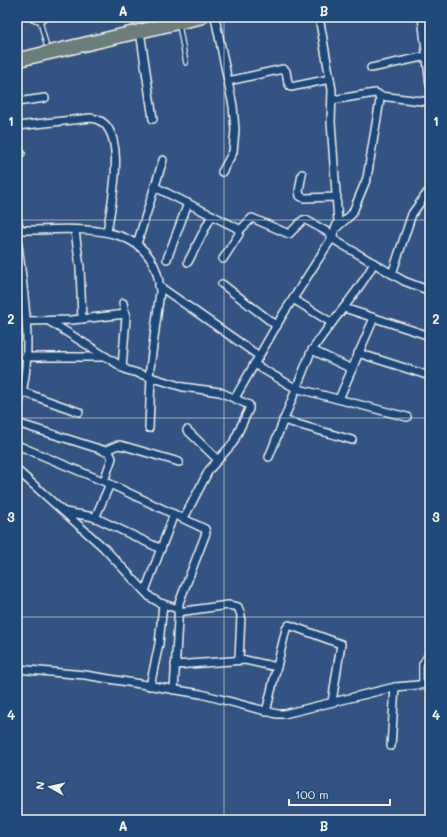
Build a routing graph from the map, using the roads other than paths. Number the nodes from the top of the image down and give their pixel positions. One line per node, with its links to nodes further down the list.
1 (23, 17): 8 (lane)
2 (48, 17): 8 (lane)
3 (165, 17): 11 (highway)
4 (201, 17): 9 (highway)
5 (215, 17): 18 (street)
6 (320, 17): 17 (street)
7 (422, 17): 13 (street)
8 (40, 21): 11 (lane)
9 (179, 22): 10 (highway); 15 (lane)
10 (140, 31): 14 (highway); 25 (street)
11 (46, 44): 12 (highway)
12 (17, 50)
13 (427, 56): 16 (street); 19 (street)
14 (17, 60)
15 (186, 63)
16 (371, 68)
17 (330, 79): 18 (street); 22 (street)
18 (228, 81): 28 (street)
19 (430, 85)
20 (380, 96): 22 (street); 24 (street); 40 (street)
21 (45, 98): 23 (street)
22 (332, 100): 32 (street)
23 (17, 102)
24 (430, 102)
25 (153, 119)
26 (17, 126): 39 (street)
27 (163, 160): 30 (street)
28 (222, 172)
29 (302, 174): 32 (street)
30 (155, 187): 33 (street); 42 (street)
31 (428, 193): 47 (street)
32 (337, 197): 40 (street)
33 (188, 203): 34 (street); 43 (street)
34 (212, 215): 38 (street); 45 (street)
35 (17, 220): 36 (street)
36 (18, 230): 37 (street)
37 (75, 231): 39 (street); 56 (street)
38 (239, 231): 40 (street); 44 (street)
39 (107, 232): 42 (street)
40 (333, 234): 46 (street); 51 (street)
41 (17, 237): 57 (street)
42 (137, 244): 49 (street)
43 (167, 259)
44 (223, 259)
45 (188, 262)
46 (374, 263): 47 (street); 53 (street)
47 (392, 274): 50 (street)
48 (222, 284): 60 (street)
49 (159, 286): 64 (street); 71 (street)
50 (430, 291)
51 (292, 300): 59 (street); 60 (street)
52 (123, 303): 54 (street)
53 (344, 308): 55 (street); 59 (street)
54 (126, 314): 56 (street); 68 (street)
55 (374, 318): 61 (street); 63 (street)
56 (82, 319): 58 (street)
57 (27, 321): 58 (street); 65 (street)
58 (49, 321): 66 (street)
59 (332, 323): 62 (street)
60 (277, 326): 64 (street)
61 (430, 336)
62 (312, 350): 69 (street); 72 (street)
63 (358, 354): 69 (street); 70 (street)
64 (259, 356): 67 (street)
65 (26, 357): 66 (street); 73 (street)
66 (106, 357): 68 (street)
67 (254, 364): 72 (street); 74 (street)
68 (122, 368): 71 (street)
69 (352, 369): 75 (street)
70 (430, 376)
71 (150, 377): 74 (street); 81 (street)
72 (295, 388): 75 (street); 79 (street)
73 (23, 392): 76 (street); 77 (street)
74 (235, 398): 87 (street)
75 (339, 399): 78 (street)
76 (17, 407)
77 (79, 412)
78 (407, 417)
79 (283, 420): 83 (street); 86 (street)
80 (17, 423): 85 (street)
81 (150, 428)
82 (187, 430): 87 (street)
83 (352, 440)
84 (17, 445): 90 (street)
85 (104, 450): 88 (street); 90 (street)
86 (269, 457)
87 (218, 460): 94 (street)
88 (179, 462)
89 (17, 470): 91 (street)
90 (107, 483): 92 (street); 93 (street)
91 (65, 512): 93 (street); 96 (street)
92 (174, 514): 94 (street); 95 (street)
93 (95, 518): 95 (street)
94 (184, 518): 98 (street)
95 (161, 549): 96 (street)
96 (145, 591): 97 (street)
97 (163, 604): 98 (street); 106 (street)
98 (178, 611): 100 (street); 101 (street)
99 (430, 649): 104 (lane)
100 (239, 660): 101 (street); 102 (street)
101 (175, 665): 108 (street)
102 (277, 666): 109 (street); 110 (street)
103 (17, 669): 106 (street)
104 (421, 684): 105 (street); 107 (street)
105 (430, 684)
106 (150, 686): 108 (street)
107 (395, 687): 109 (street); 111 (street)
108 (174, 690): 110 (street)
109 (332, 702): 110 (street)
110 (266, 712)
111 (391, 746)

